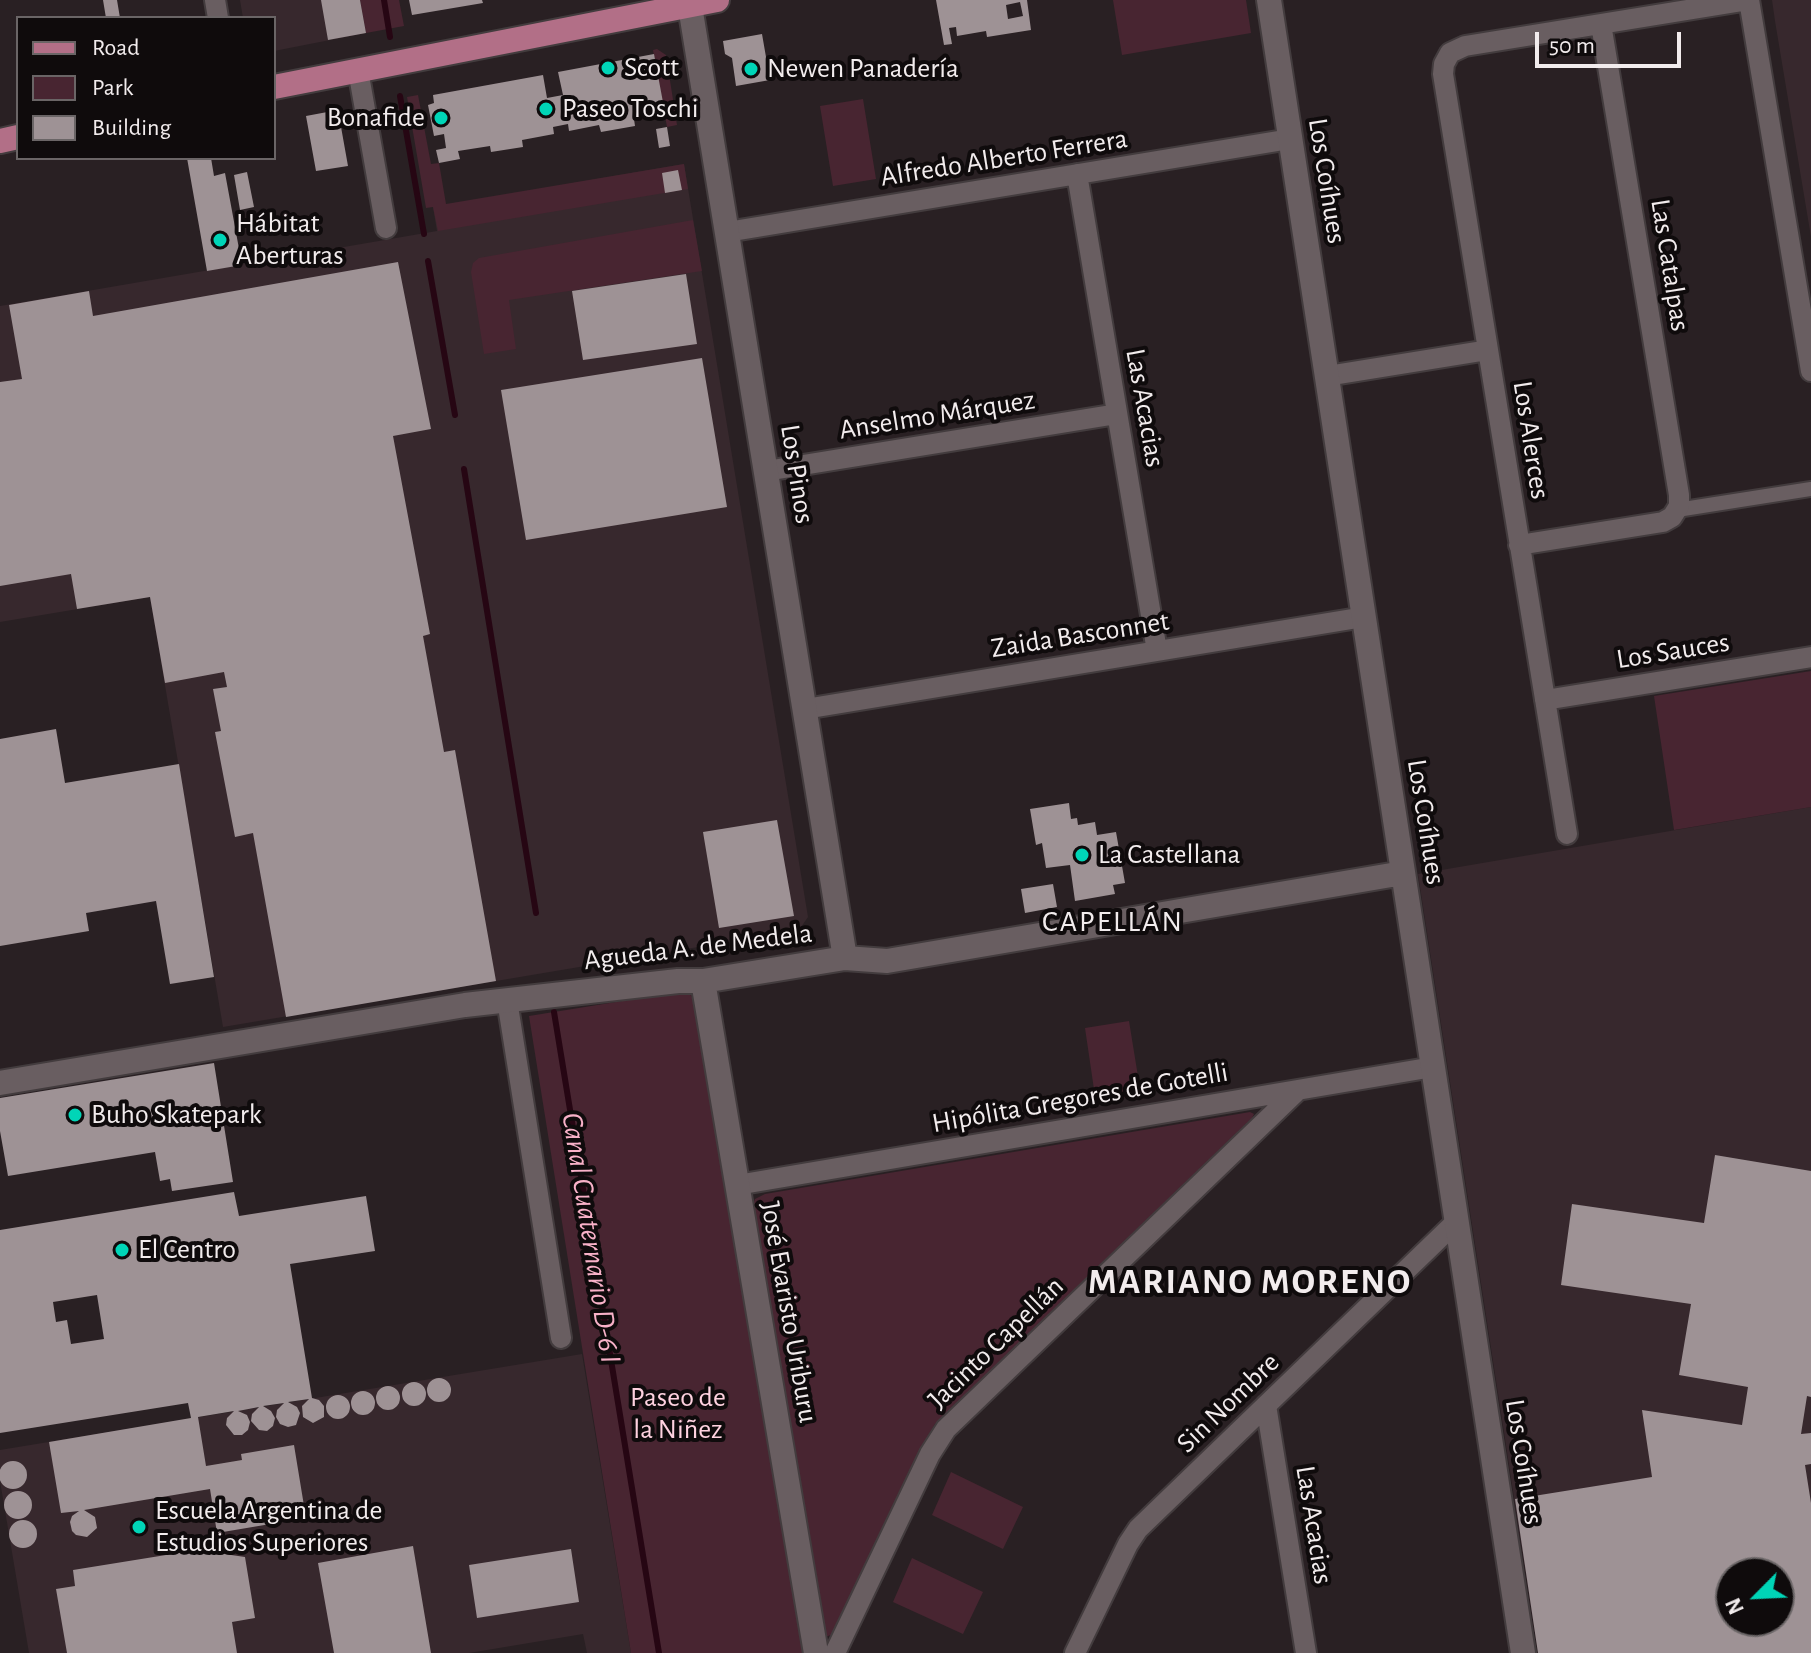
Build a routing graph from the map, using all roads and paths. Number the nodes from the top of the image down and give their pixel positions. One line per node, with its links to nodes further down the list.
1 (717, 0): 4 (main road)
2 (1269, 0): 8 (street, Los Coíhues)
3 (1749, 0): 5 (street); 13 (street)
4 (690, 3): 6 (main road); 11 (street, Los Pinos)
5 (1601, 24): 12 (street, Los Alerces); 19 (street, Las Catalpas)
6 (358, 70): 7 (main road); 10 (street)
7 (276, 87)
8 (1290, 139): 9 (street, Alfredo Alberto Ferrera); 14 (street, Los Coíhues)
9 (1077, 174): 11 (street, Alfredo Alberto Ferrera); 15 (street, Las Acacias)
10 (386, 228)
11 (727, 232): 16 (street, Los Pinos)
12 (1488, 350): 14 (street); 20 (street, Los Alerces)
13 (1811, 371)
14 (1327, 376): 21 (street, Los Coíhues)
15 (1117, 414): 16 (street, Anselmo Márquez); 22 (street, Las Acacias)
16 (766, 471): 25 (street, Los Pinos)
17 (1811, 481): 19 (street)
18 (1811, 489): 19 (street)
19 (1677, 510): 20 (street)
20 (1519, 545): 24 (street, Los Alerces)
21 (1364, 617): 22 (street, Zaida Basconnet); 27 (street, Los Coíhues)
22 (1157, 651): 25 (street, Zaida Basconnet)
23 (1811, 657): 24 (street, Los Sauces)
24 (1545, 700): 26 (street, Los Alerces)
25 (805, 709): 28 (street, Los Pinos)
26 (1567, 834)
27 (1403, 873): 28 (street, Agueda A. de Medela); 31 (street, Los Coíhues)
28 (845, 958): 29 (street, Agueda A. de Medela)
29 (703, 981): 30 (street, Agueda A. de Medela); 34 (street, José Evaristo Uriburu)
30 (507, 1000): 32 (street, Agueda A. de Medela); 36 (street)
31 (1433, 1067): 33 (street, Hipólita Gregores de Gotelli); 35 (street, Los Coíhues)
32 (0, 1083)
33 (1298, 1090): 34 (street, Hipólita Gregores de Gotelli); 39 (street, Jacinto Capellán)
34 (737, 1185): 38 (street, José Evaristo Uriburu)
35 (1457, 1221): 37 (street, Sin Nombre); 42 (street, Los Coíhues)
36 (561, 1338)
37 (1266, 1405): 40 (street, Sin Nombre); 41 (street, Las Acacias)
38 (816, 1653)
39 (835, 1653)
40 (1075, 1653)
41 (1306, 1653)
42 (1523, 1653)

